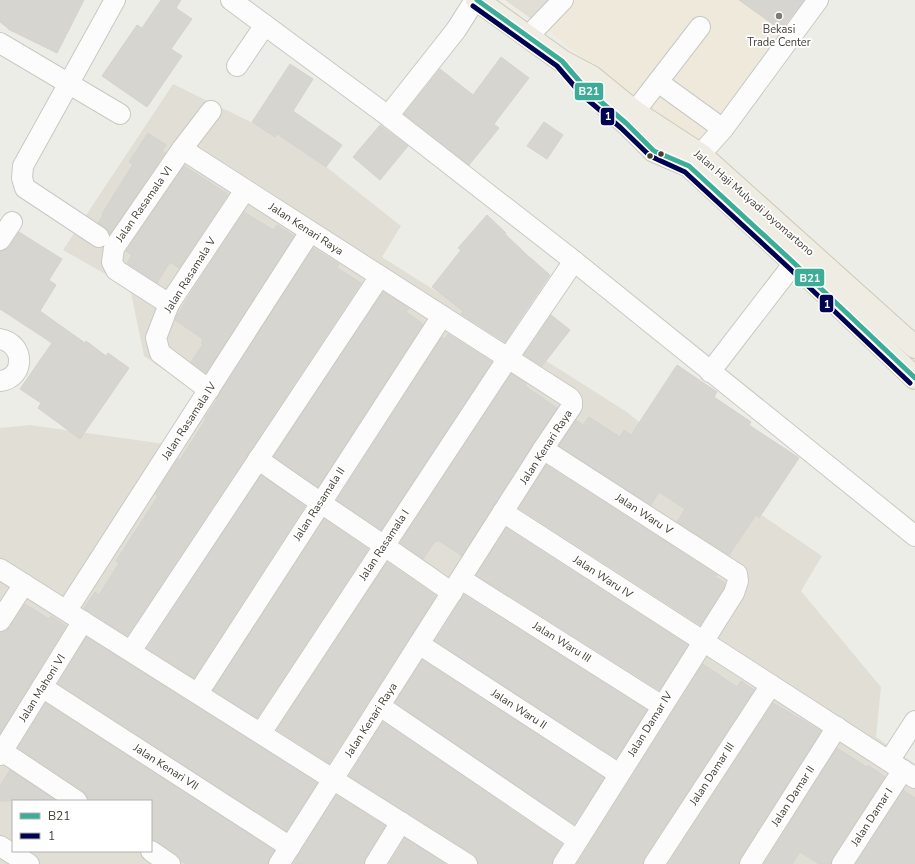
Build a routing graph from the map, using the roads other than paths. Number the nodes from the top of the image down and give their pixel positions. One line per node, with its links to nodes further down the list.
1 (115, 0): 13 (street)
2 (231, 0): 7 (street)
3 (476, 0): 6 (main road, Jalan Haji Mulyadi Joyomartono); 16 (street)
4 (563, 0): 9 (street)
5 (818, 0): 18 (street)
6 (499, 6): 9 (main road, Jalan Haji Mulyadi Joyomartono)
7 (265, 25): 11 (street); 16 (street)
8 (700, 27): 12 (street)
9 (531, 38): 17 (main road, Jalan Haji Mulyadi Joyomartono)
10 (0, 44): 13 (street)
11 (237, 66)
12 (658, 82): 17 (street); 18 (street)
13 (68, 83): 15 (street); 24 (street)
14 (211, 111): 19 (street, Jalan Rasamala VI)
15 (120, 114)
16 (388, 116): 26 (street)
17 (630, 118): 20 (main road, Jalan Haji Mulyadi Joyomartono)
18 (723, 128): 20 (street)
19 (182, 149): 21 (street, Jalan Kenari Raya); 29 (street, Jalan Rasamala VI)
20 (695, 161): 27 (main road, Jalan Haji Mulyadi Joyomartono); 32 (main road, Jalan Haji Mulyadi Joyomartono)
21 (245, 190): 23 (street, Jalan Kenari Raya); 29 (street, Jalan Rasamala V)
22 (12, 222): 25 (street)
23 (310, 232): 28 (street, Jalan Kenari Raya); 37 (street, Jalan Rasamala IV)
24 (99, 238)
25 (0, 240)
26 (574, 262): 33 (street, Jalan Rasamala I); 34 (street)
27 (794, 263): 34 (street); 35 (main road, Jalan Haji Mulyadi Joyomartono)
28 (380, 276): 30 (street, Jalan Kenari Raya); 39 (street)
29 (169, 304): 37 (street, Jalan Rasamala V)
30 (442, 316): 33 (street, Jalan Kenari Raya); 40 (street, Jalan Rasamala II)
31 (0, 338): 36 (street)
32 (915, 347)
33 (508, 358): 38 (street, Jalan Kenari Raya); 43 (street, Jalan Rasamala I)
34 (710, 372): 42 (street)
35 (915, 378)
36 (0, 381)
37 (209, 390): 48 (street, Jalan Rasamala IV)
38 (543, 449): 41 (street, Jalan Kenari Raya); 46 (street, Jalan Waru V)
39 (258, 459): 40 (street, Jalan Waru III); 52 (street)
40 (320, 503): 43 (street, Jalan Waru III); 55 (street, Jalan Rasamala II)
41 (503, 512): 47 (street, Jalan Kenari Raya); 50 (street, Jalan Waru IV)
42 (915, 536)
43 (384, 545): 47 (street, Jalan Waru III); 60 (street, Jalan Rasamala I)
44 (0, 568): 45 (street)
45 (24, 584): 48 (street); 49 (street)
46 (737, 584): 50 (street, Jalan Damar IV)
47 (457, 586): 51 (street, Jalan Kenari Raya); 57 (street, Jalan Waru III)
48 (75, 616): 52 (street); 54 (street, Jalan Mahoni VI)
49 (0, 621)
50 (703, 641): 53 (street, Jalan Waru IV); 57 (street, Jalan Damar IV)
51 (419, 644): 56 (street, Jalan Kenari Raya); 63 (street, Jalan Waru II)
52 (131, 651): 55 (street)
53 (771, 685): 59 (street, Jalan Waru IV); 77 (street, Jalan Damar III)
54 (42, 687): 61 (street, Jalan Mahoni VI); 69 (street, Jalan Kenari VII)
55 (198, 693): 60 (street)
56 (380, 706): 64 (street, Jalan Kenari Raya); 67 (street)
57 (662, 706): 63 (street, Jalan Damar IV)
58 (915, 722): 62 (street, Jalan Damar I)
59 (837, 728): 62 (street, Jalan Waru IV); 78 (street, Jalan Damar II)
60 (261, 733): 64 (street)
61 (1, 753): 65 (street)
62 (902, 769): 79 (street, Jalan Damar I)
63 (619, 774): 67 (street, Jalan Damar IV)
64 (333, 779): 66 (street); 69 (street, Jalan Kenari Raya)
65 (74, 800)
66 (401, 822): 74 (street); 75 (street)
67 (577, 840): 76 (street, Jalan Damar IV)
68 (0, 846): 71 (street)
69 (290, 847): 73 (street, Jalan Kenari Raya)
70 (152, 852): 72 (street)
71 (29, 864)
72 (170, 864)
73 (279, 864)
74 (375, 864)
75 (467, 864)
76 (562, 864)
77 (654, 864)
78 (750, 864)
79 (842, 864)

